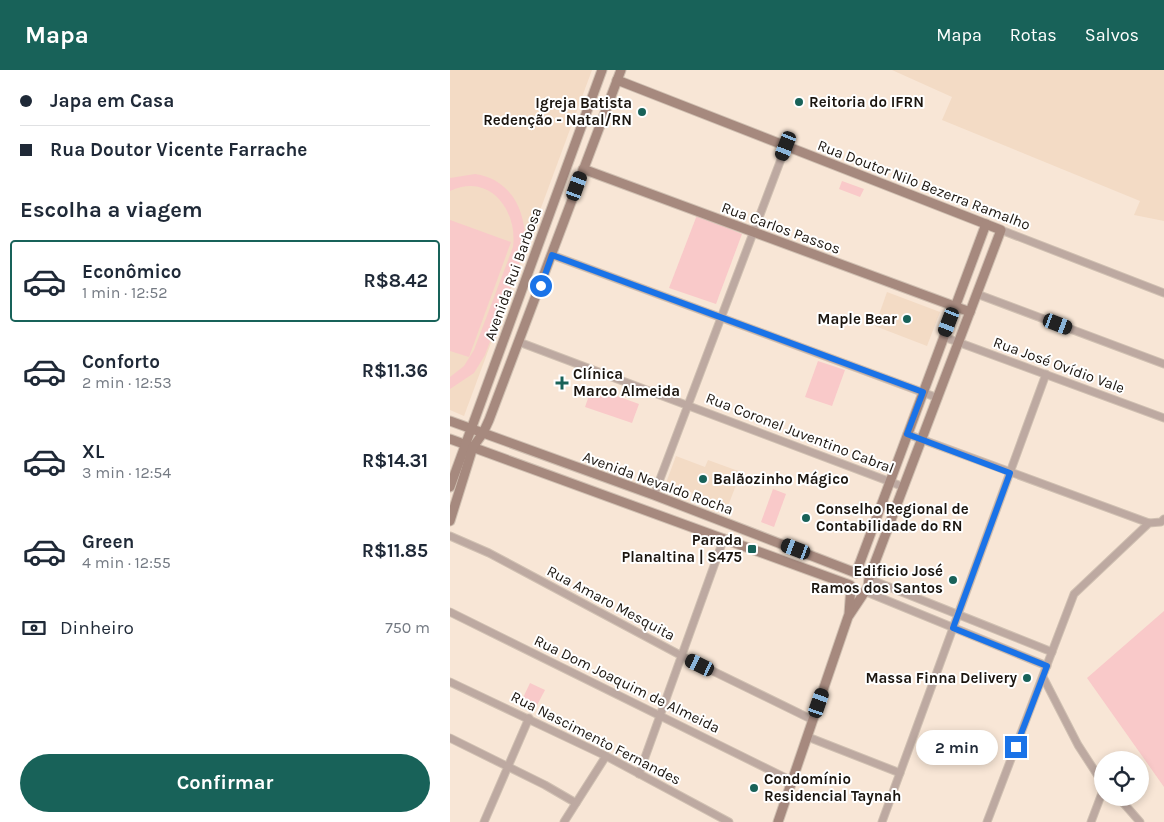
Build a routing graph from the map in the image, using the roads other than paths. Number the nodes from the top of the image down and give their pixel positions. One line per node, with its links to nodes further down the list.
1 (602, 70): 4 (main road, Avenida Rui Barbosa)
2 (621, 70): 3 (main road, Avenida Rui Barbosa)
3 (618, 80): 5 (main road, Avenida Rui Barbosa); 6 (main road, Rua Doutor Nilo Bezerra Ramalho)
4 (592, 99): 5 (main road); 12 (main road, Avenida Rui Barbosa)
5 (606, 108): 7 (main road, Avenida Rui Barbosa)
6 (786, 146): 8 (main road, Rua Doutor Nilo Bezerra Ramalho); 10 (street)
7 (583, 169): 10 (main road, Rua Carlos Passos); 11 (main road, Avenida Rui Barbosa)
8 (986, 224): 9 (main road, Rua Doutor Nilo Bezerra Ramalho); 18 (main road)
9 (1001, 230): 16 (street, Rua Doutor Nilo Bezerra Ramalho); 17 (main road)
10 (754, 232): 18 (main road, Rua Carlos Passos); 20 (street)
11 (552, 255): 13 (main road, Avenida Rui Barbosa); 20 (street)
12 (533, 259): 13 (main road); 14 (main road, Avenida Rui Barbosa)
13 (548, 269): 15 (main road, Avenida Rui Barbosa)
14 (525, 278): 15 (main road); 31 (main road, Avenida Rui Barbosa)
15 (541, 286): 22 (main road, Avenida Rui Barbosa)
16 (1164, 293)
17 (977, 294): 19 (main road); 24 (street)
18 (955, 307): 19 (main road, Rua Carlos Passos); 21 (main road)
19 (970, 312): 23 (main road)
20 (721, 317): 26 (street); 28 (street)
21 (944, 337): 23 (street, Rua José Ovídio Vale); 26 (main road)
22 (519, 342): 28 (street, Rua Coronel Juventino Cabral); 32 (main road, Avenida Rui Barbosa)
23 (959, 342): 25 (street, Rua José Ovídio Vale); 27 (main road)
24 (1164, 364)
25 (1046, 374): 29 (street, Rua José Ovídio Vale); 37 (street)
26 (923, 392): 27 (street); 33 (main road)
27 (938, 398): 35 (main road)
28 (688, 406): 38 (street, Rua Coronel Juventino Cabral); 41 (street)
29 (1164, 418)
30 (450, 422): 31 (main road, Avenida Nevaldo Rocha)
31 (470, 428): 32 (main road, Avenida Nevaldo Rocha); 36 (main road, Avenida Rui Barbosa)
32 (483, 433): 36 (main road, Avenida Rui Barbosa); 41 (main road, Avenida Nevaldo Rocha)
33 (907, 434): 35 (street); 38 (main road)
34 (450, 439): 36 (main road, Avenida Nevaldo Rocha)
35 (922, 440): 37 (street); 40 (main road)
36 (469, 445): 39 (main road, Avenida Rui Barbosa); 42 (main road, Avenida Rui Barbosa); 46 (main road, Avenida Nevaldo Rocha)
37 (1010, 473): 44 (street); 52 (street)
38 (890, 481): 40 (street, Rua Coronel Juventino Cabral); 47 (main road)
39 (450, 487)
40 (904, 487): 48 (main road)
41 (654, 495): 47 (main road, Avenida Nevaldo Rocha)
42 (450, 522)
43 (1163, 522): 44 (street)
44 (1150, 523): 55 (street)
45 (450, 536): 56 (street, Rua Amaro Mesquita)
46 (724, 538): 49 (main road, Avenida Nevaldo Rocha); 56 (street)
47 (856, 573): 48 (main road); 49 (main road)
48 (869, 579): 50 (main road); 52 (street)
49 (851, 586): 50 (main road); 53 (main road)
50 (864, 591): 53 (main road); 54 (street)
51 (450, 612): 60 (street, Rua Dom Joaquim de Almeida)
52 (958, 614): 54 (street); 55 (street)
53 (848, 617): 62 (main road)
54 (953, 628): 57 (street); 68 (street)
55 (1052, 652): 57 (street)
56 (682, 656): 60 (street); 62 (street, Rua Amaro Mesquita)
57 (1047, 666): 58 (street)
58 (1043, 677): 67 (street); 79 (street)
59 (450, 682): 61 (street, Rua Nascimento Fernandes)
60 (660, 715): 69 (street); 70 (street, Rua Dom Joaquim de Almeida)
61 (529, 718): 65 (street, Rua Nascimento Fernandes); 66 (street)
62 (813, 720): 63 (main road)
63 (808, 737): 68 (street); 70 (main road)
64 (450, 738): 66 (street)
65 (606, 756): 69 (street, Rua Nascimento Fernandes); 71 (street)
66 (508, 767): 71 (street); 74 (street)
67 (1094, 770)
68 (900, 773): 78 (street)
69 (639, 774): 76 (street, Rua Nascimento Fernandes)
70 (792, 781): 77 (main road)
71 (576, 803): 75 (street)
72 (1097, 806): 80 (street)
73 (1126, 806): 81 (street)
74 (484, 822)
75 (564, 822)
76 (729, 822)
77 (778, 822)
78 (882, 822)
79 (987, 822)
80 (1091, 822)
81 (1140, 822)

